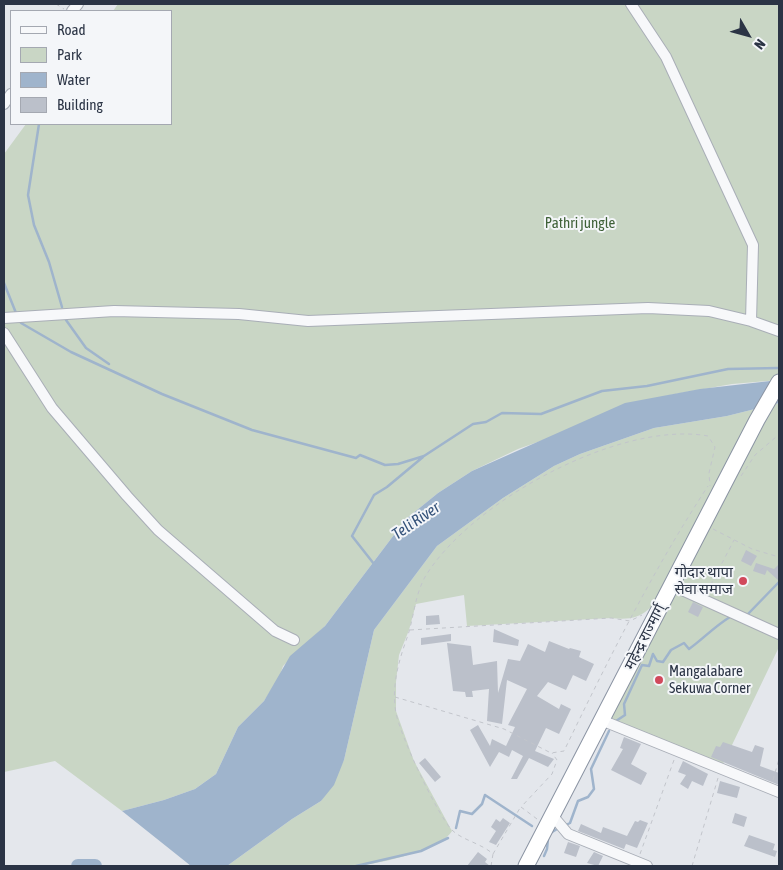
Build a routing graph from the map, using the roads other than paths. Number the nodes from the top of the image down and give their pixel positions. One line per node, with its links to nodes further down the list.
1 (631, 4): 3 (street)
2 (4, 318): 3 (street)
3 (751, 321): 4 (street)
4 (779, 331)
5 (4, 332): 9 (street)
6 (779, 382): 7 (highway, महेन्द्र राज्मार्ग्)
7 (671, 585): 8 (street); 10 (highway, महेन्द्र राज्मार्ग्)
8 (779, 634)
9 (294, 640)
10 (601, 720): 11 (street); 12 (highway, महेन्द्र राज्मार्ग्)
11 (774, 791)
12 (549, 821): 13 (highway, महेन्द्र राज्मार्ग्); 14 (street)
13 (531, 864)
14 (642, 864)

